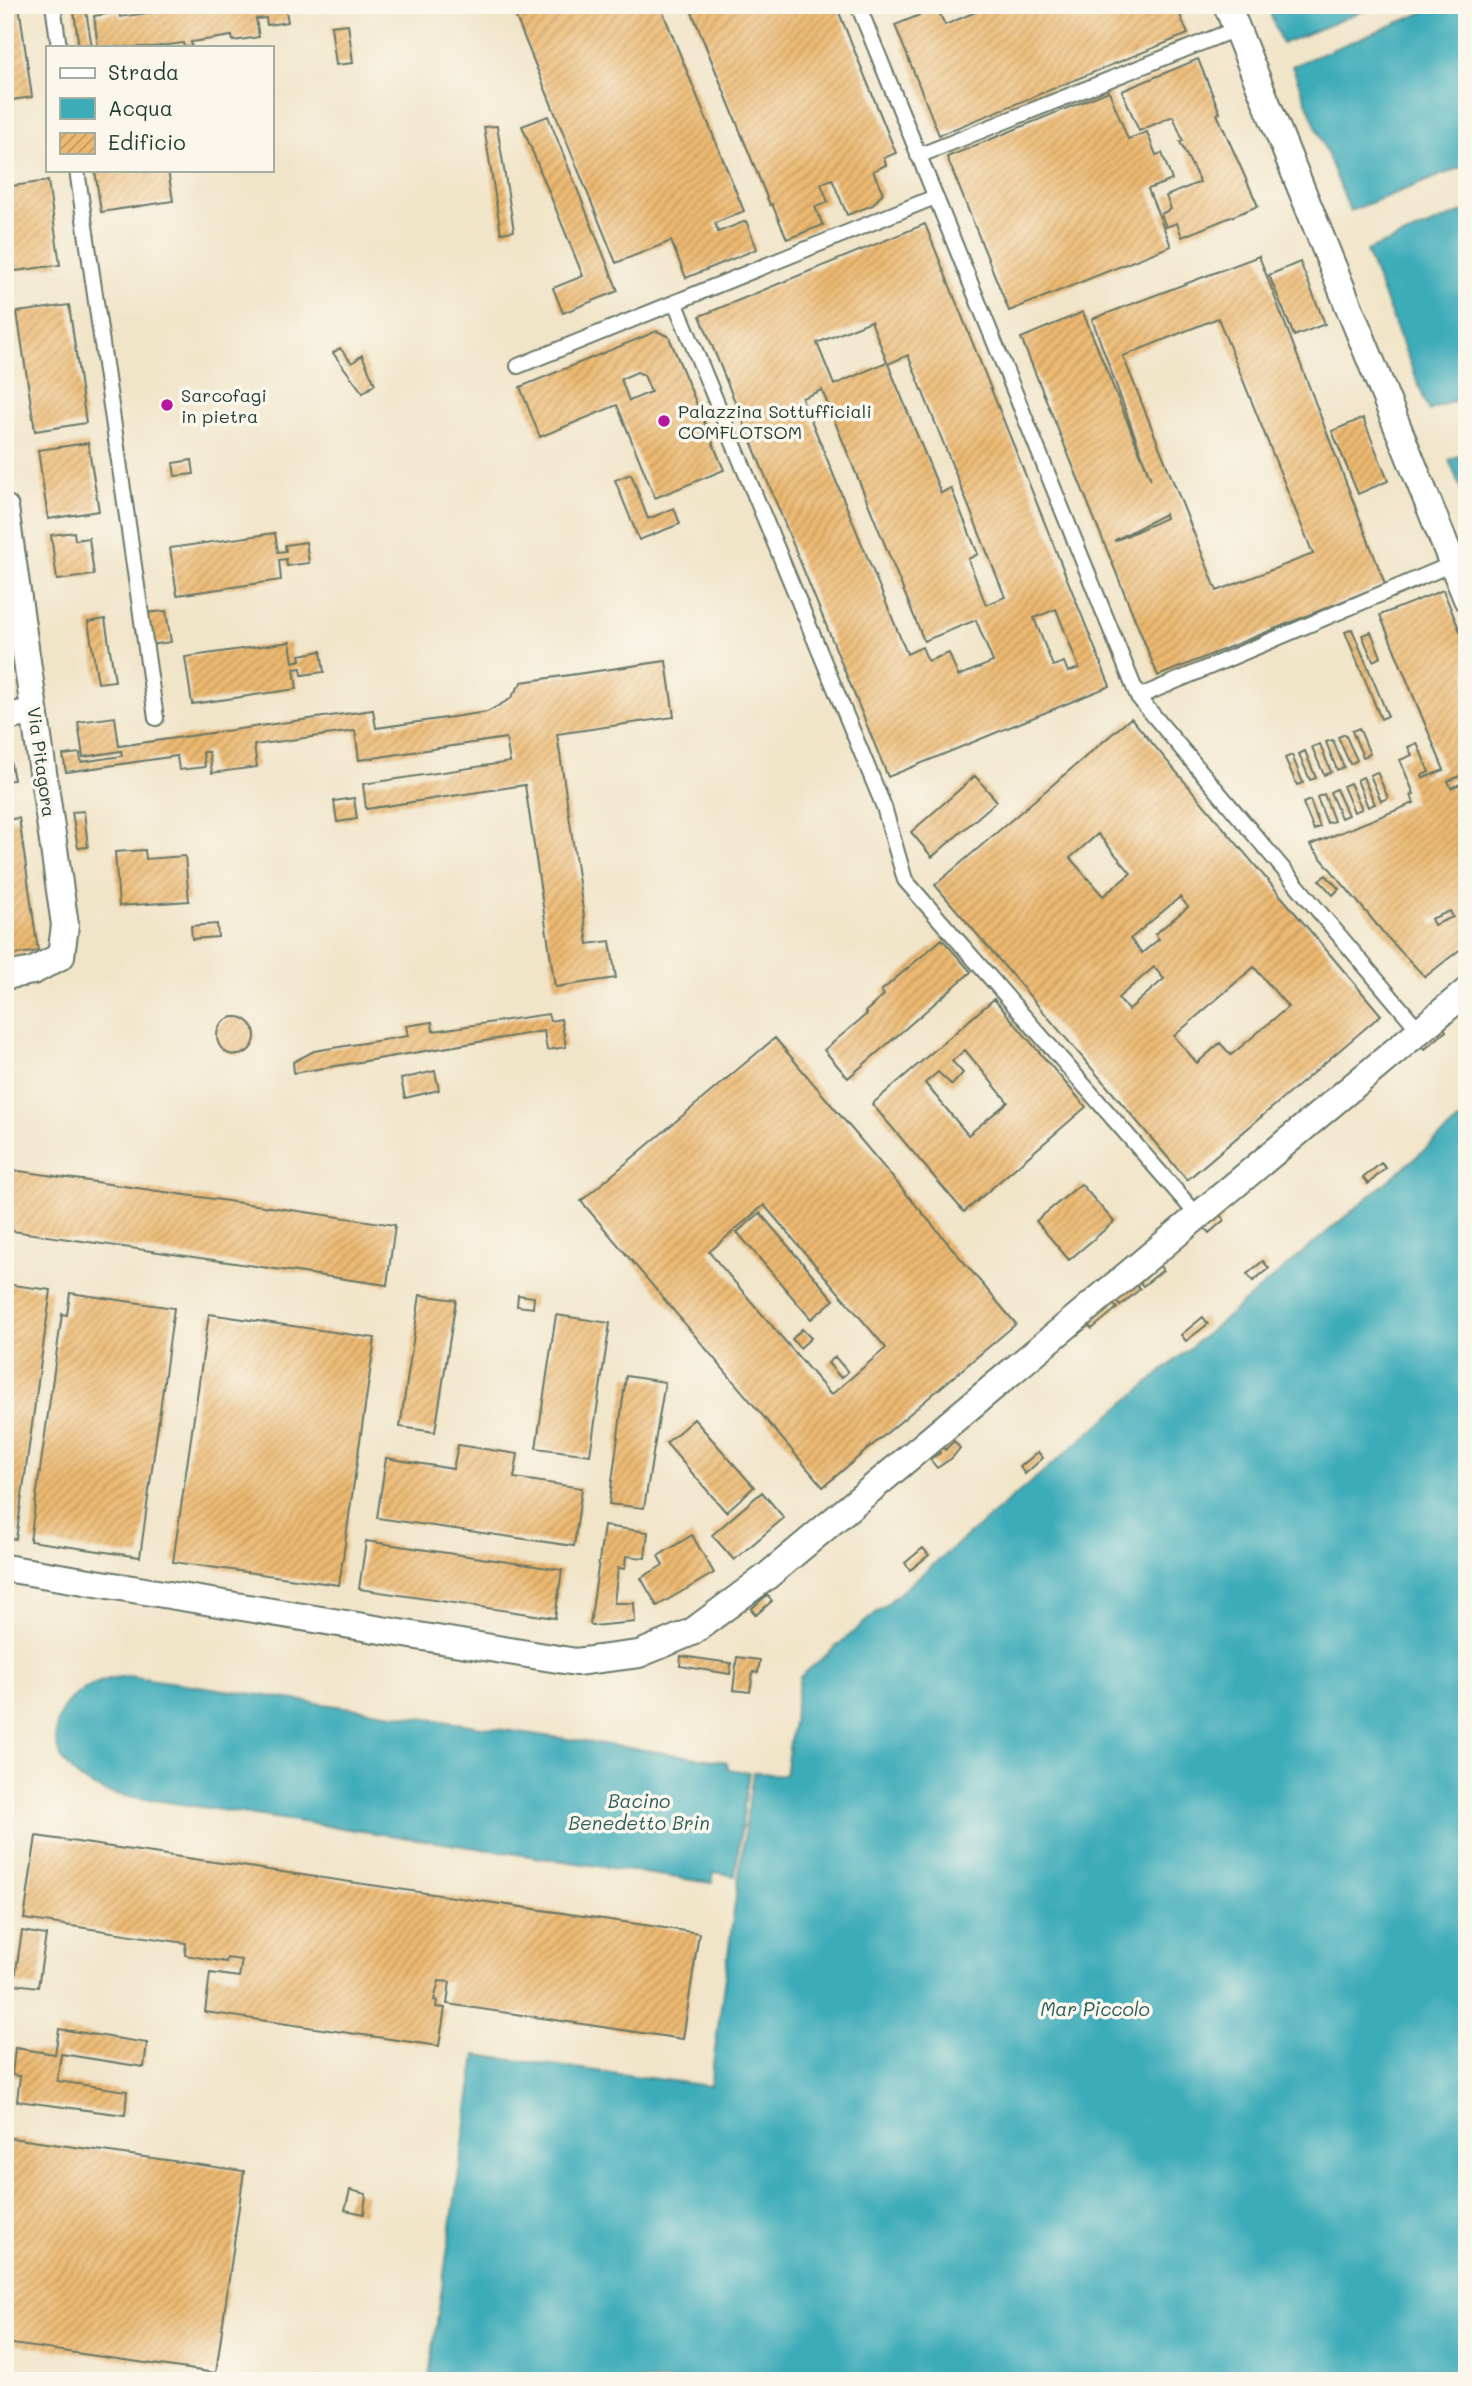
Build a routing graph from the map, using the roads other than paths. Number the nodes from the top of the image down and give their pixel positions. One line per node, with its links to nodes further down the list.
1 (53, 5): 4 (lane)
2 (858, 5): 5 (lane)
3 (1231, 17): 5 (lane); 11 (street)
4 (59, 46)
5 (918, 156): 7 (lane)
6 (76, 172): 16 (lane)
7 (935, 197): 8 (lane); 13 (lane)
8 (675, 302): 9 (lane); 20 (lane)
9 (518, 366)
10 (5, 508): 14 (street, Via Pitagora)
11 (1452, 564): 12 (street); 13 (lane)
12 (1467, 599)
13 (1138, 697): 19 (lane)
14 (34, 712): 15 (street); 17 (street, Via Pitagora)
15 (5, 716)
16 (156, 718)
17 (5, 975)
18 (1467, 990): 19 (street)
19 (1419, 1030): 20 (street)
20 (1198, 1216): 21 (street)
21 (5, 1568)

